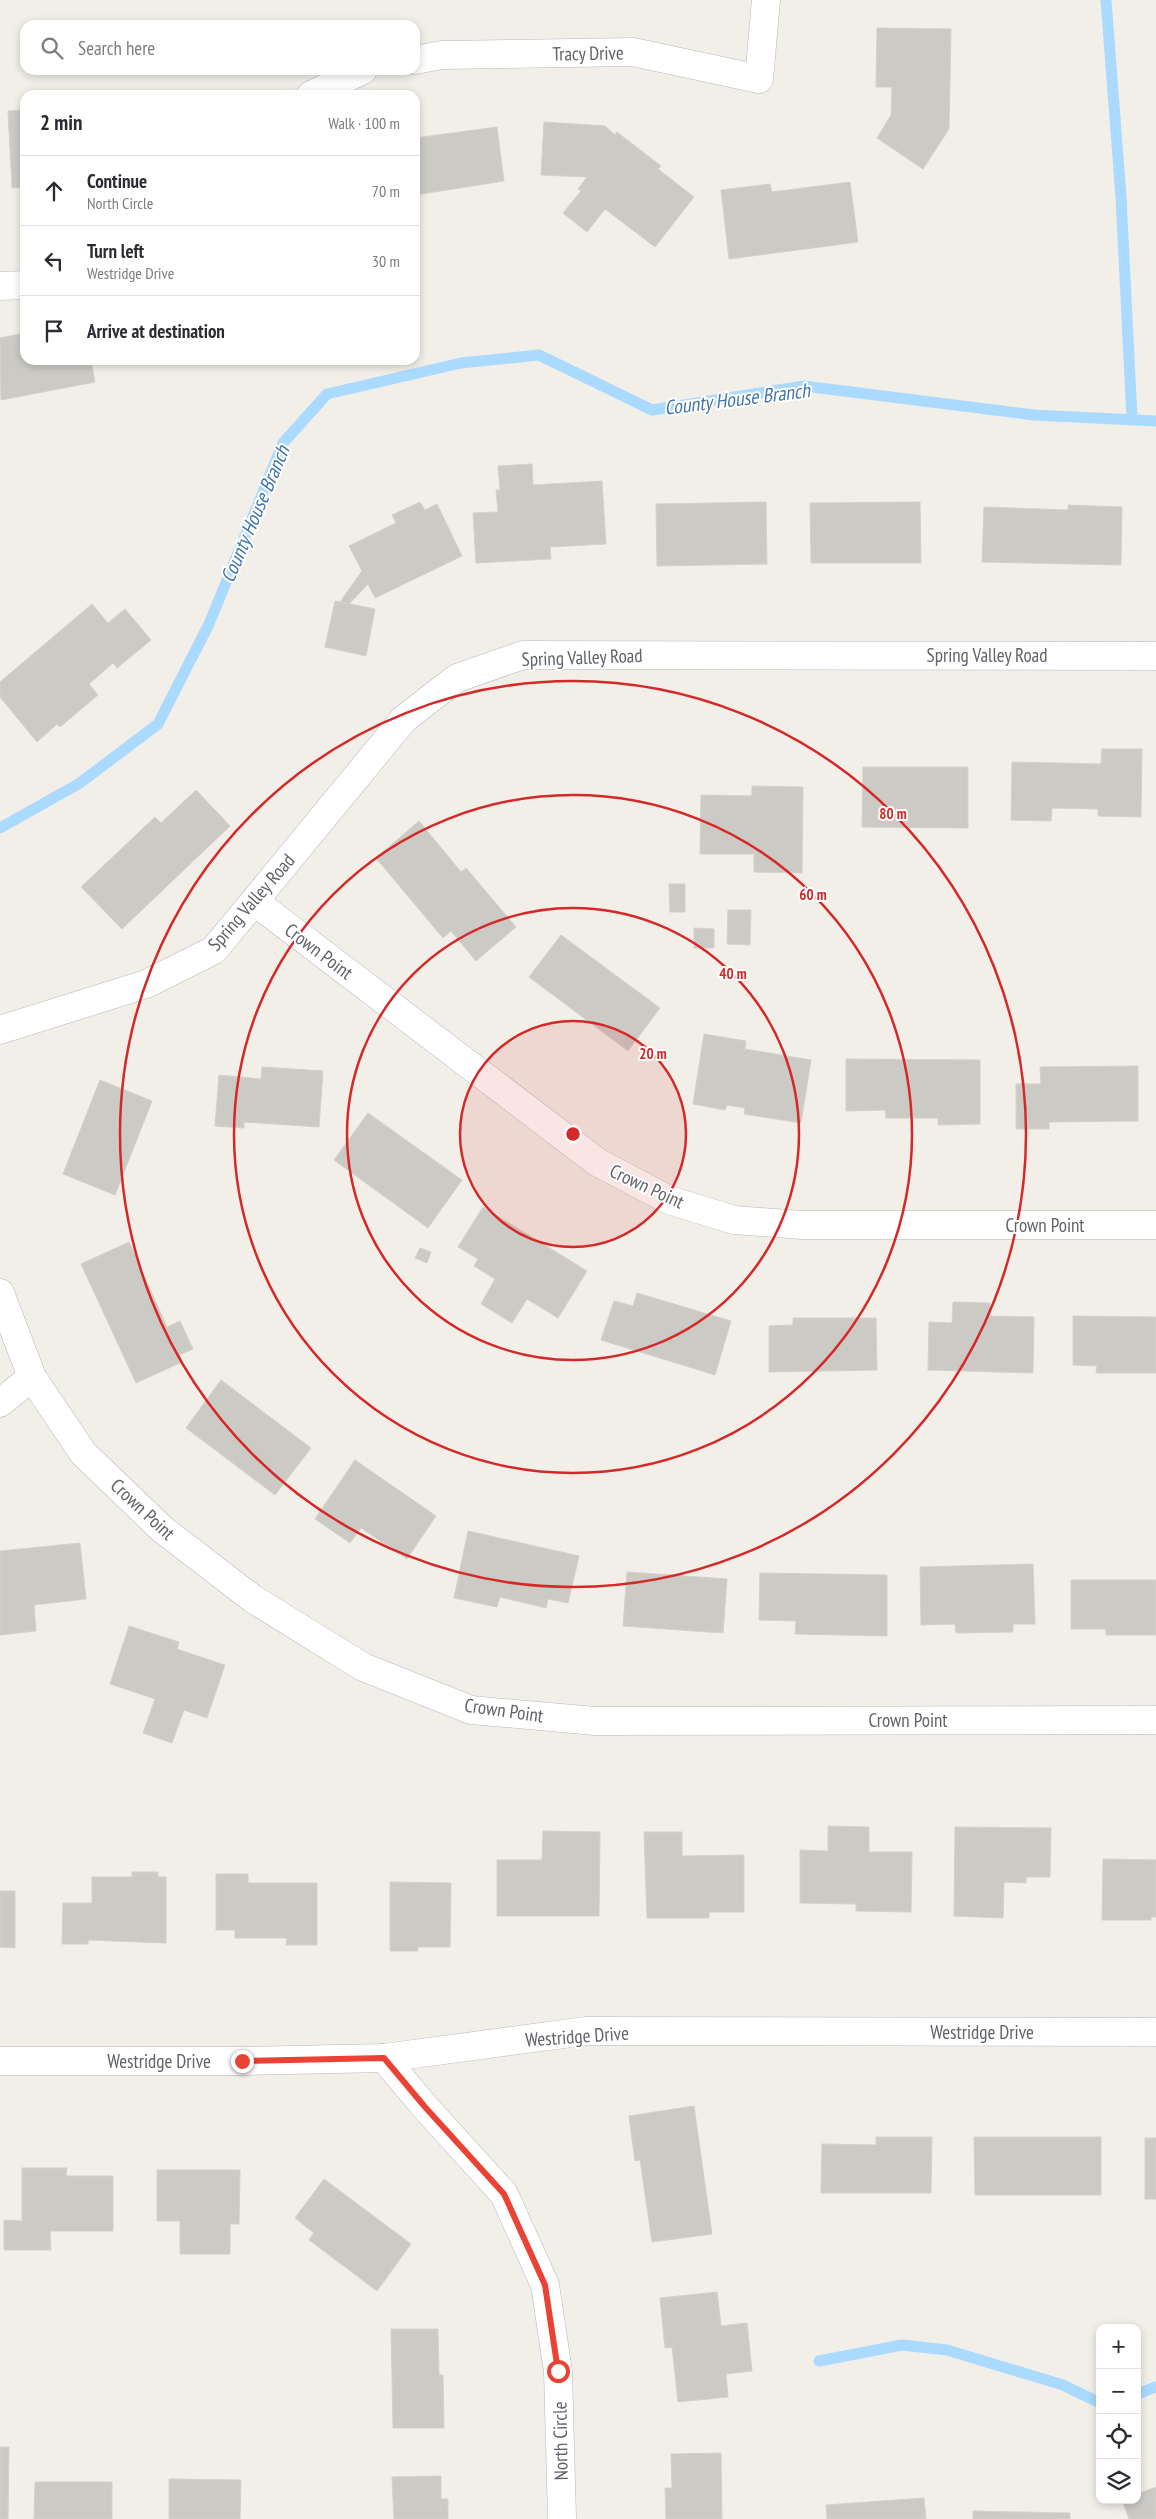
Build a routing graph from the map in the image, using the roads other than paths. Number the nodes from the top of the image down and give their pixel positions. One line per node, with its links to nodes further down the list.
1 (766, 0): 2 (street, Tracy Drive)
2 (420, 59)
3 (353, 75): 4 (street)
4 (321, 90)
5 (20, 285): 6 (street)
6 (0, 286)
7 (1156, 656): 8 (street, Spring Valley Road)
8 (255, 902): 9 (street, Spring Valley Road); 10 (street, Crown Point)
9 (0, 1030)
10 (1156, 1225)
11 (0, 1293): 12 (street, Crown Point)
12 (32, 1377): 13 (street); 14 (street, Crown Point)
13 (0, 1403)
14 (1156, 1720)
15 (1156, 2032): 16 (street, Westridge Drive)
16 (384, 2058): 17 (street, Westridge Drive); 18 (street, North Circle)
17 (0, 2060)
18 (562, 2519)

